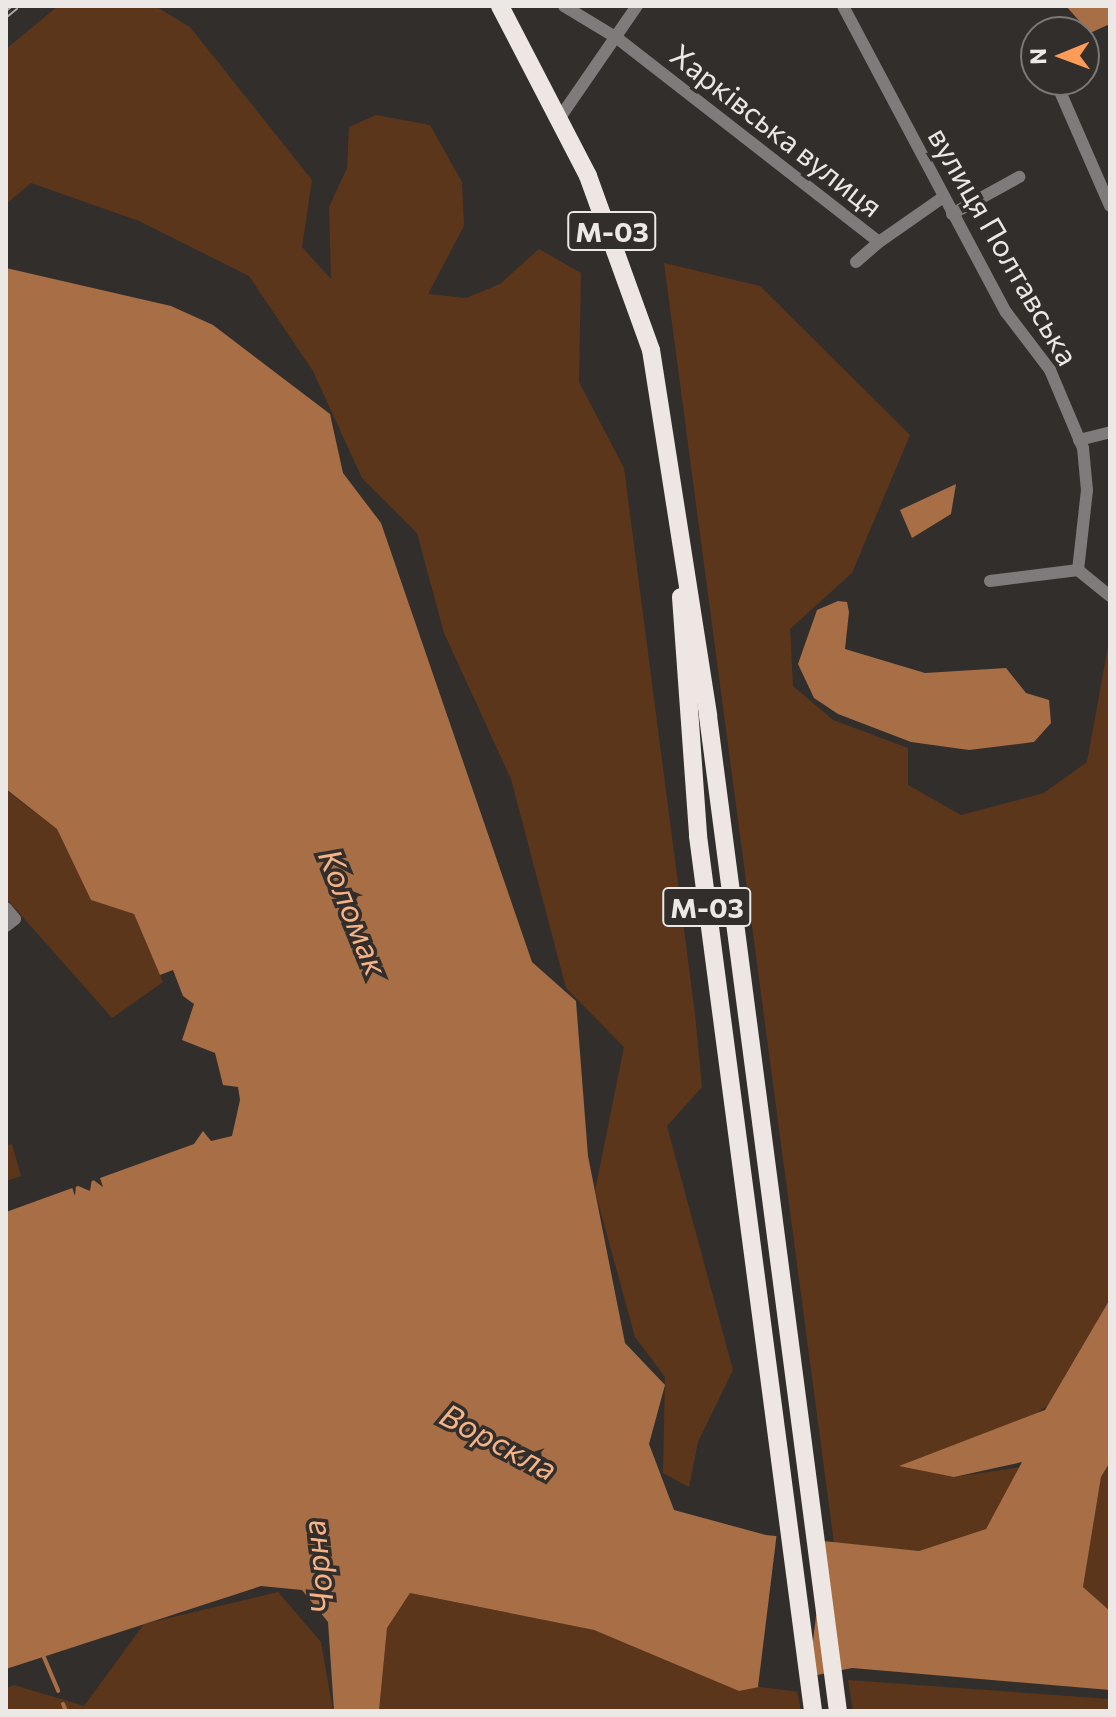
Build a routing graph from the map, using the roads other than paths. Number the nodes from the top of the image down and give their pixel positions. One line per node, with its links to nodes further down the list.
1 (500, 6): 7 (highway, М-03)
2 (564, 6): 5 (street, Харківська вулиця)
3 (637, 6): 5 (street)
4 (843, 6): 9 (street, вулиця Полтавська)
5 (617, 38): 7 (street); 12 (street, Харківська вулиця)
6 (1062, 96): 10 (street)
7 (561, 116): 16 (highway, М-03)
8 (1019, 177): 11 (street)
9 (942, 198): 11 (street, вулиця Полтавська); 12 (street, Харківська вулиця)
10 (1110, 206)
11 (952, 214): 15 (street, вулиця Полтавська)
12 (879, 242): 13 (street, Харківська вулиця)
13 (856, 262)
14 (1110, 432): 15 (street)
15 (1079, 440): 17 (street, вулиця Полтавська)
16 (678, 506): 20 (highway, М-03); 21 (highway, М-03)
17 (1078, 570): 18 (street); 19 (street)
18 (990, 581)
19 (1110, 596)
20 (813, 1711)
21 (838, 1711)

